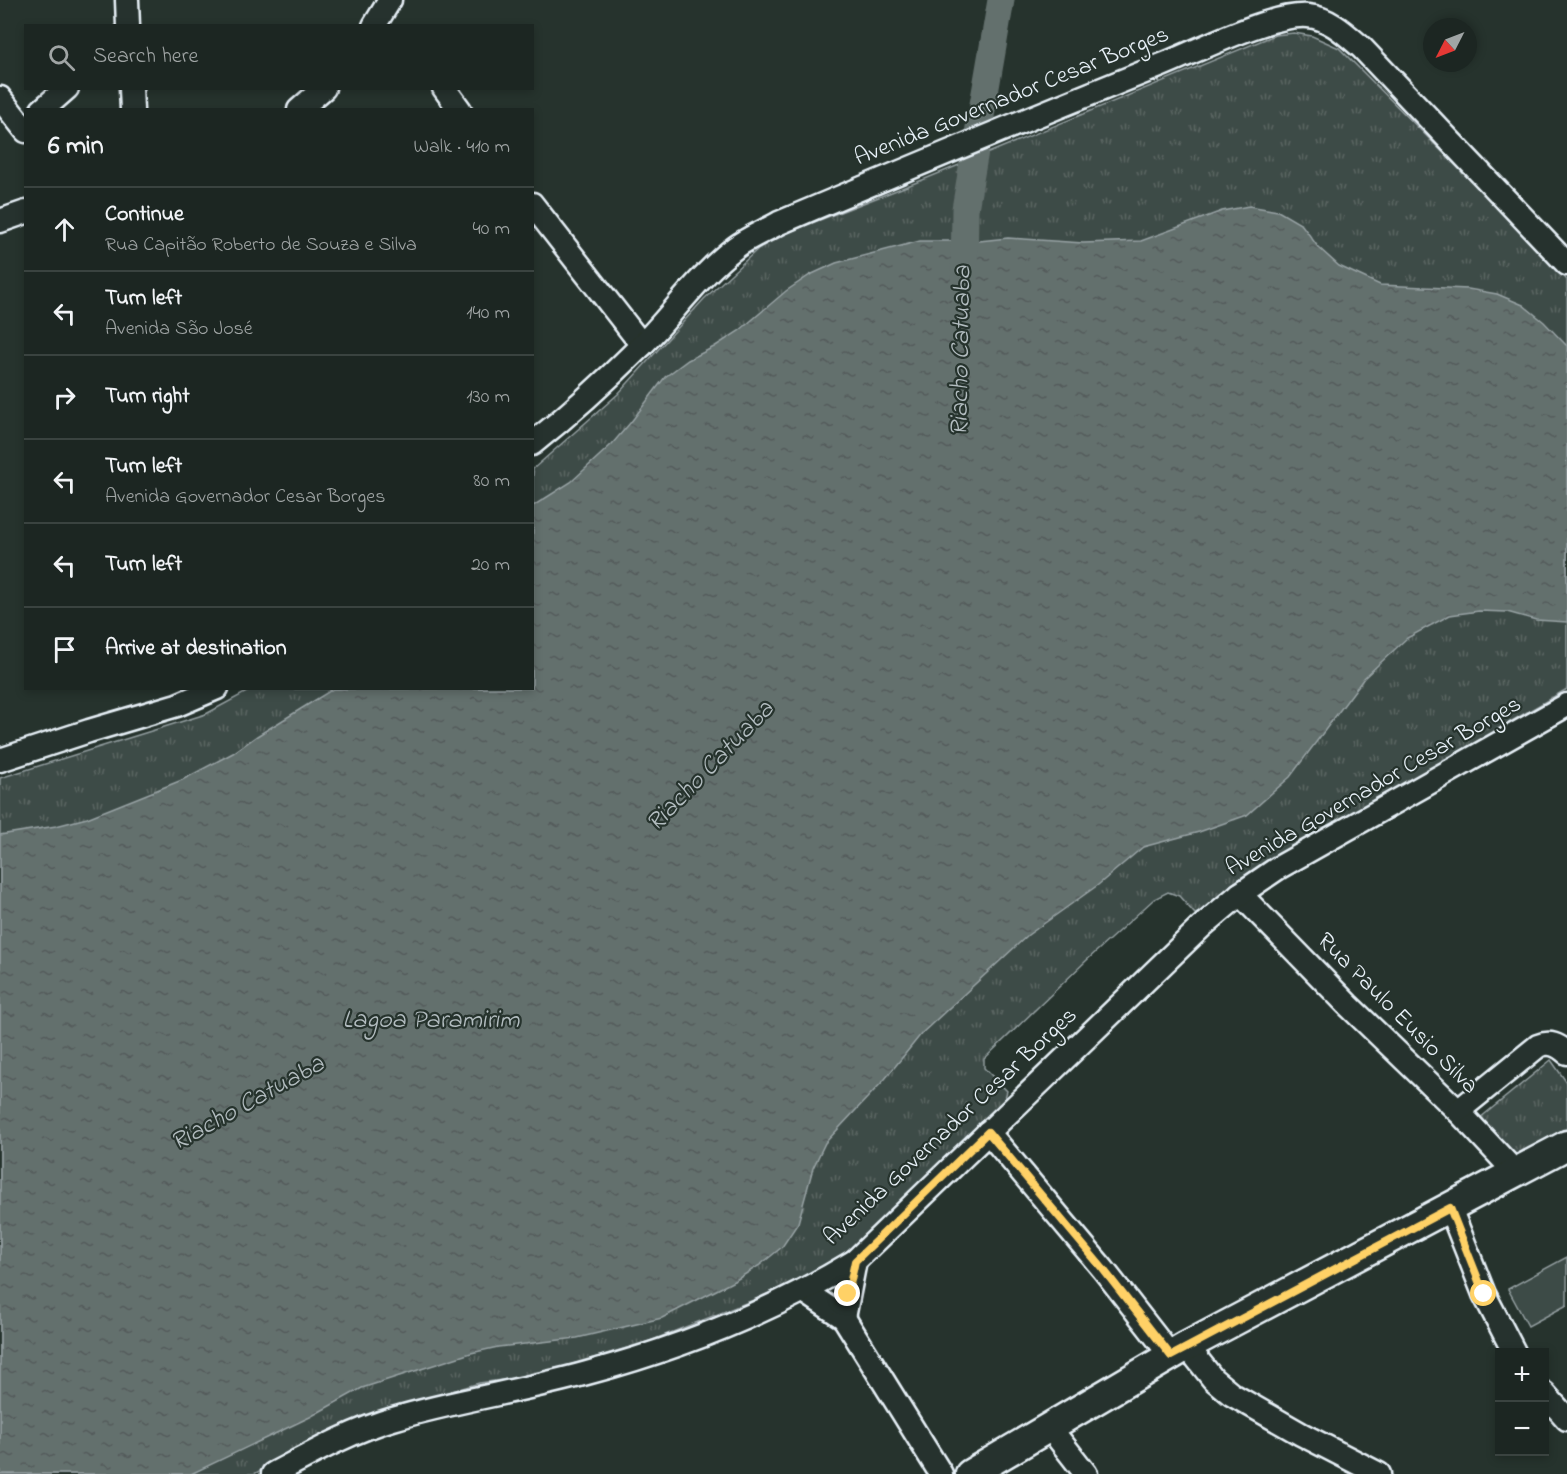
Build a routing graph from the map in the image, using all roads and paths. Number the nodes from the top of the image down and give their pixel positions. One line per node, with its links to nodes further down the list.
1 (127, 0): 2 (street)
2 (128, 24)
3 (65, 90): 8 (street)
4 (131, 90): 9 (street)
5 (322, 90): 10 (street)
6 (445, 90): 11 (street)
7 (0, 98): 12 (street)
8 (44, 108)
9 (132, 108)
10 (301, 108)
11 (459, 108)
12 (24, 127)
13 (534, 207): 17 (street)
14 (24, 213): 15 (street)
15 (0, 221)
16 (1567, 264): 17 (street, Avenida Governador Cesar Borges)
17 (642, 345): 18 (street, Avenida Governador Cesar Borges)
18 (534, 442)
19 (212, 690): 21 (street)
20 (1567, 705): 22 (street, Avenida Governador Cesar Borges)
21 (0, 760)
22 (1240, 894): 24 (street, Rua Paulo Eusio Silva); 25 (street, Avenida Governador Cesar Borges)
23 (1567, 1053): 24 (street)
24 (1458, 1111): 27 (street, Rua Paulo Eusio Silva)
25 (988, 1132): 29 (street, Avenida Governador Cesar Borges); 33 (street)
26 (1567, 1145): 27 (main road)
27 (1516, 1173): 28 (main road)
28 (1450, 1208): 32 (street); 33 (main road)
29 (855, 1261): 30 (street, Avenida Governador Cesar Borges); 31 (street)
30 (804, 1290): 31 (street); 37 (street, Avenida Governador Cesar Borges)
31 (844, 1318): 38 (street)
32 (1511, 1348)
33 (1179, 1351): 36 (main road); 41 (street)
34 (1549, 1398): 35 (street)
35 (1567, 1419)
36 (1050, 1428): 39 (main road); 40 (street)
37 (273, 1474)
38 (941, 1474)
39 (970, 1474)
40 (1086, 1474)
41 (1379, 1474)

